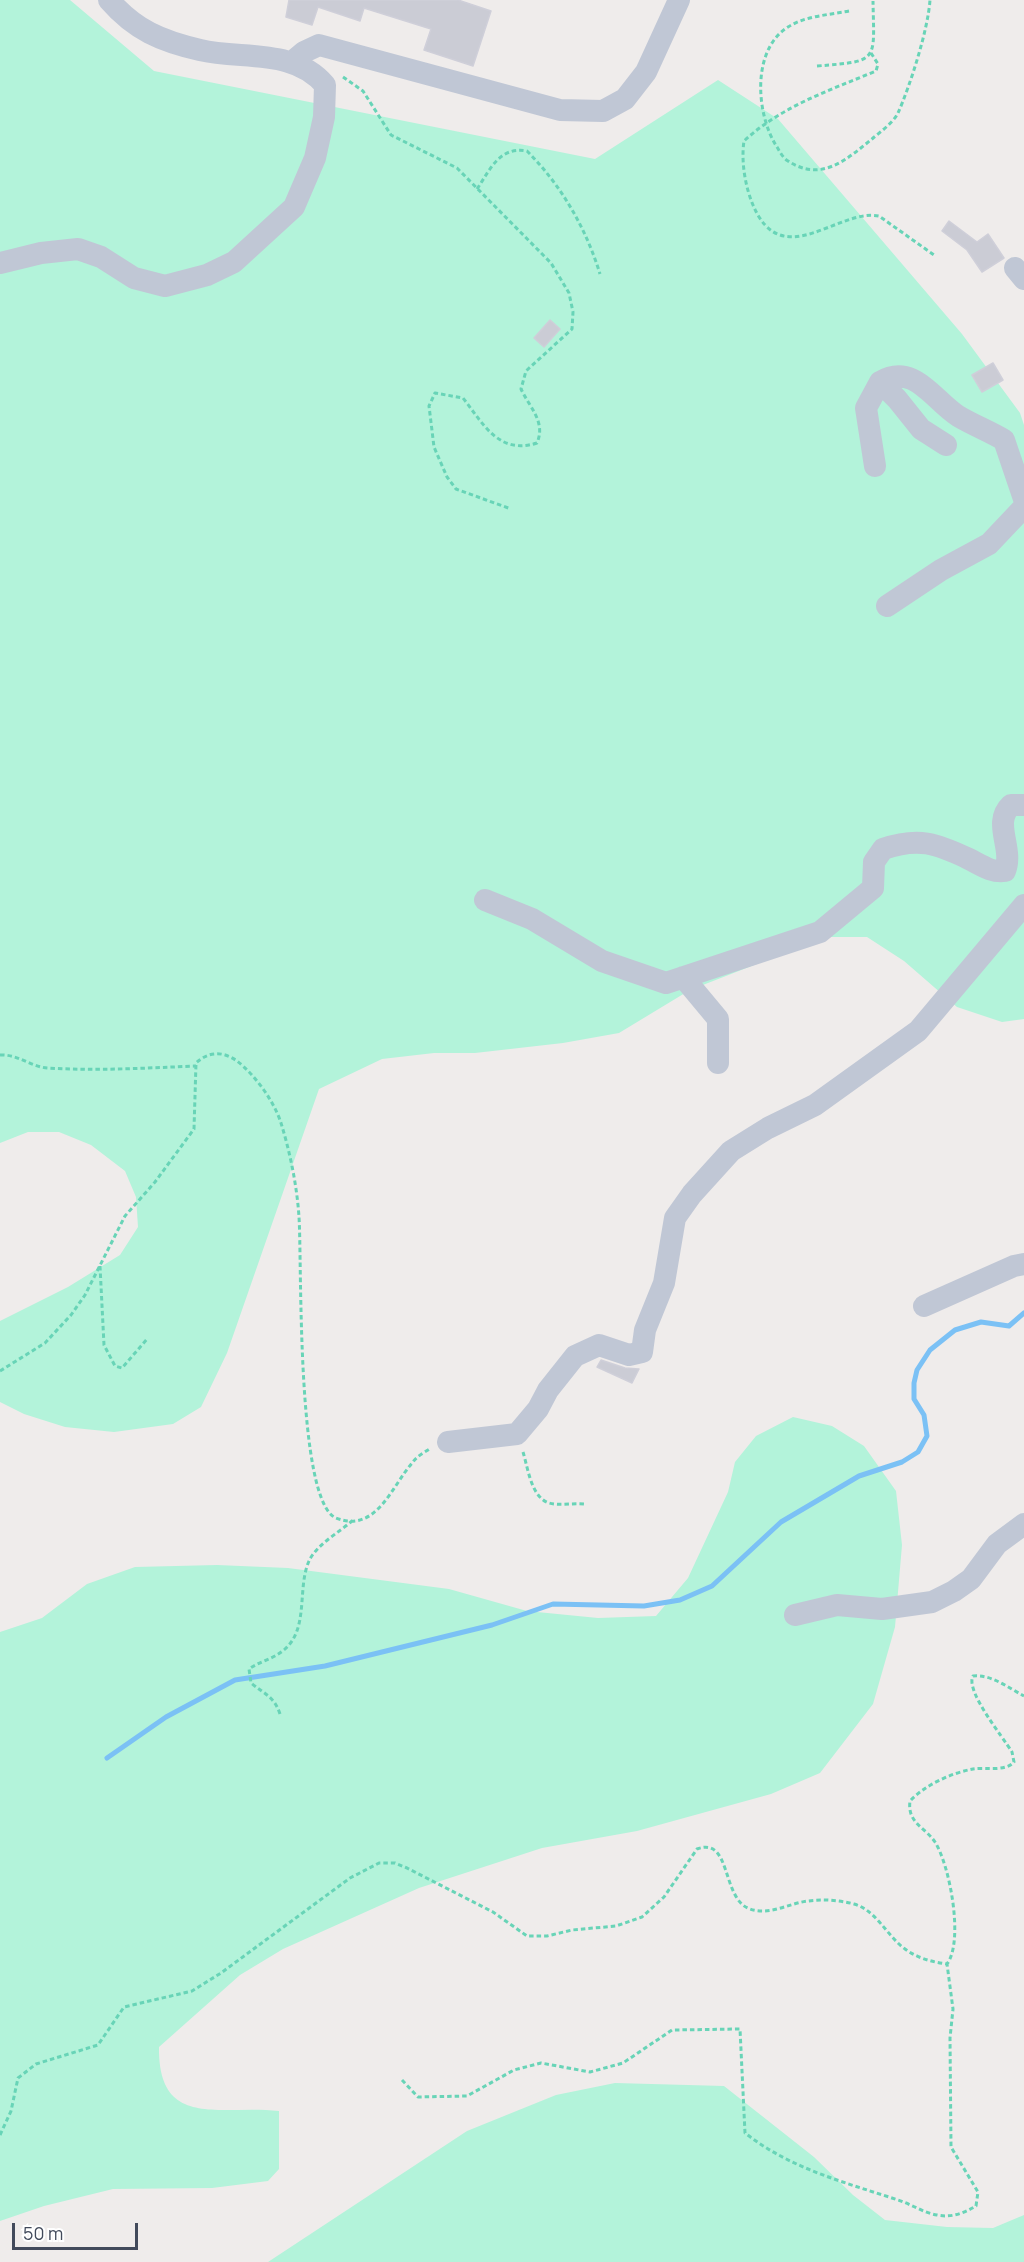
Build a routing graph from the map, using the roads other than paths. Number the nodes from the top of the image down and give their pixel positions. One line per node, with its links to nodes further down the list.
1 (109, 0): 3 (street)
2 (679, 0): 3 (street)
3 (292, 62): 4 (street)
4 (0, 263)
5 (880, 382): 6 (street); 7 (street); 8 (street)
6 (946, 445)
7 (875, 466)
8 (1024, 499)
9 (1024, 507): 10 (street)
10 (887, 606)
11 (1024, 805): 14 (street)
12 (485, 900): 14 (street)
13 (1024, 905): 18 (street)
14 (683, 977): 15 (street)
15 (718, 1063)
16 (1024, 1264): 17 (street)
17 (924, 1306)
18 (448, 1442)
19 (1024, 1524): 20 (street)
20 (795, 1616)

